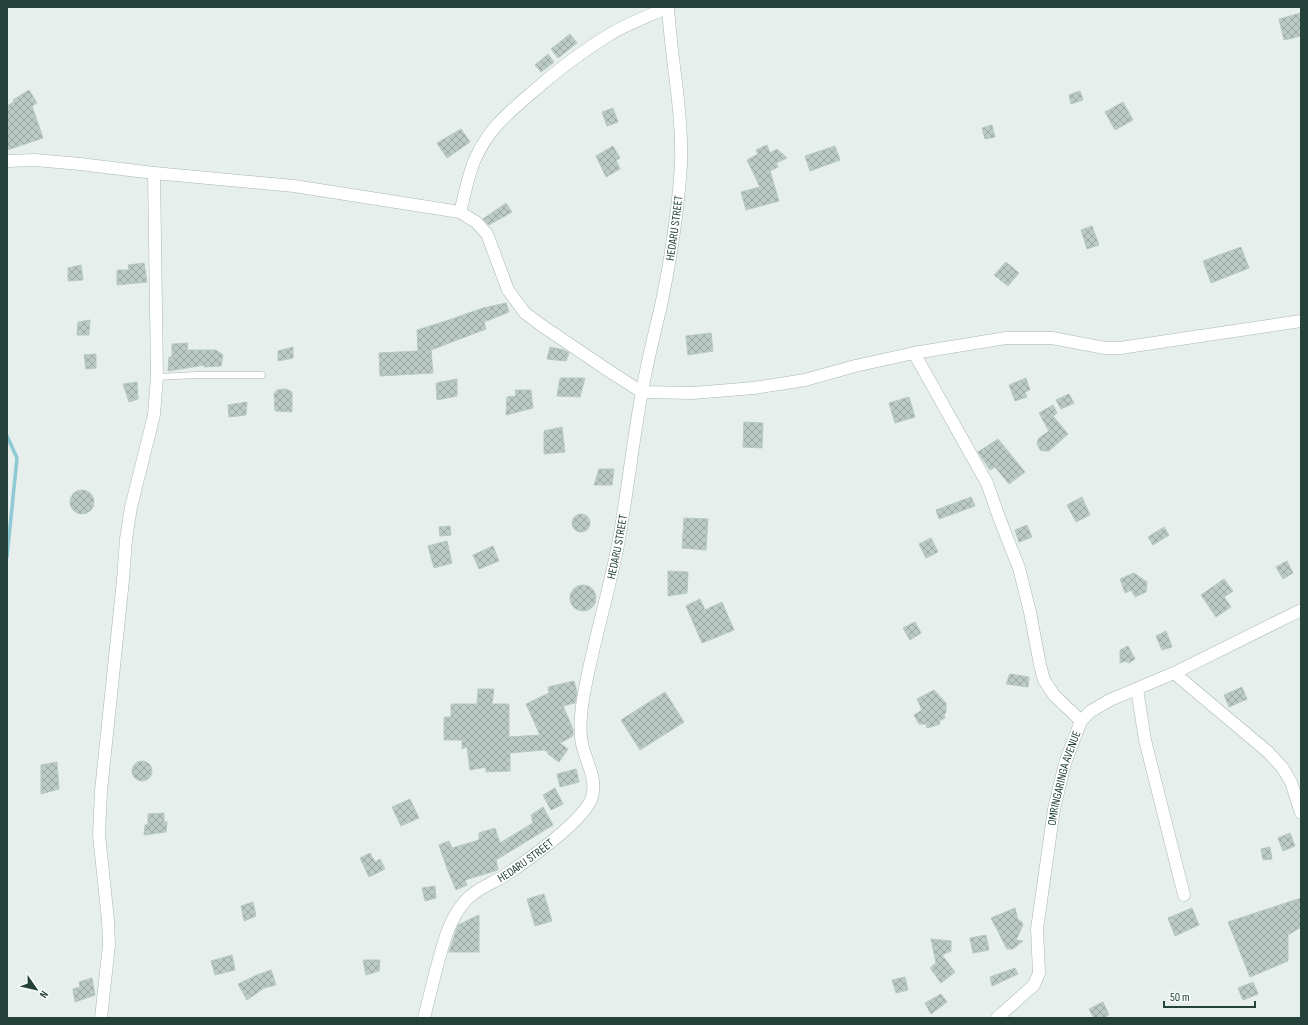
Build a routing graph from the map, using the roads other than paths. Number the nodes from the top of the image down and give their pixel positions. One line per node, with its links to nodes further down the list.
1 (668, 7): 4 (street); 9 (street, HEDARU STREET)
2 (7, 161): 3 (street)
3 (154, 173): 4 (street); 8 (street)
4 (460, 212): 9 (street)
5 (1301, 321): 6 (street)
6 (914, 353): 9 (street); 13 (street)
7 (262, 375): 8 (lane)
8 (157, 377): 16 (street)
9 (642, 392): 17 (street, HEDARU STREET)
10 (1301, 610): 11 (street, OMRINGARINGA AVENUE)
11 (1174, 673): 12 (street, OMRINGARINGA AVENUE); 14 (street)
12 (1136, 689): 13 (street, OMRINGARINGA AVENUE); 15 (street)
13 (1081, 721): 18 (street, OMRINGARINGA AVENUE)
14 (1301, 813)
15 (1184, 895)
16 (101, 1018)
17 (424, 1018)
18 (997, 1018)

